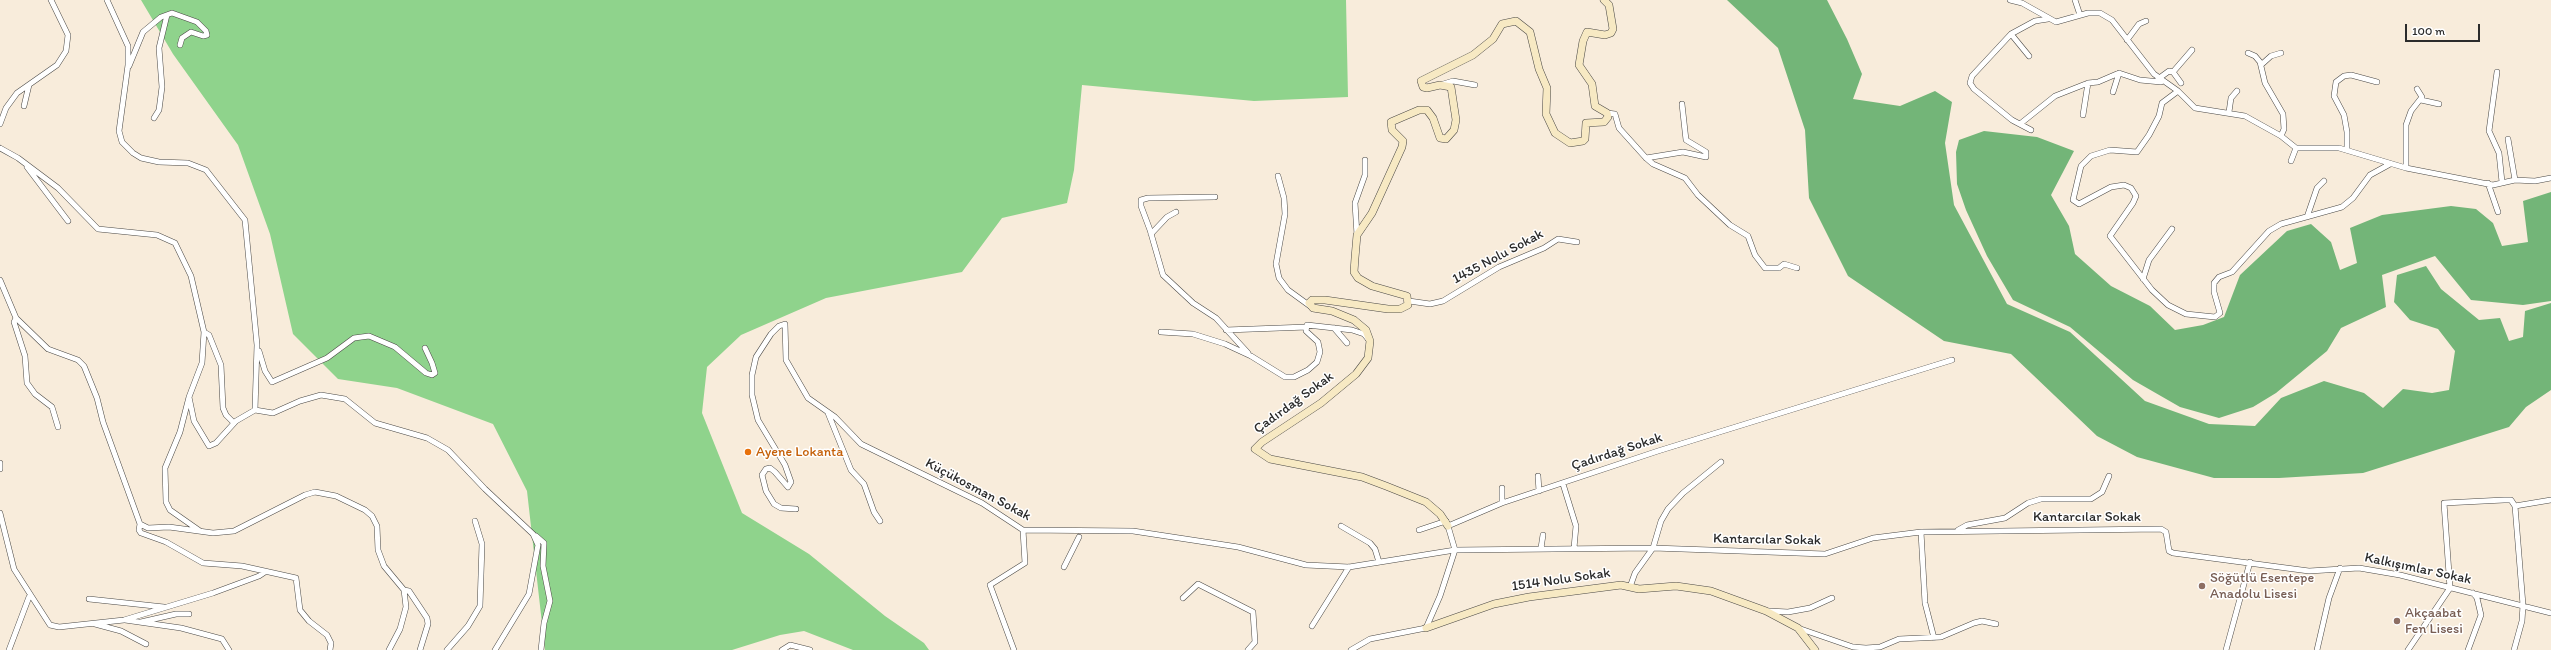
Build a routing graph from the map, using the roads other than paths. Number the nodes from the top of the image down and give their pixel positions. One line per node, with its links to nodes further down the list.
1 (51, 0): 26 (street)
2 (107, 0): 18 (street)
3 (1604, 0): 37 (street)
4 (2010, 0): 8 (street)
5 (2075, 0): 7 (street)
6 (167, 14): 12 (street); 18 (street); 40 (street)
7 (2080, 15): 8 (street); 11 (street)
8 (2048, 19): 10 (street)
9 (2146, 21): 11 (street)
10 (2011, 34): 16 (street); 42 (street)
11 (2127, 40): 22 (street)
12 (180, 46)
13 (2192, 50): 19 (street)
14 (2248, 53): 17 (street)
15 (2281, 53): 17 (street)
16 (2029, 56)
17 (2261, 65): 44 (street)
18 (127, 71): 83 (street)
19 (2173, 72): 22 (street); 25 (street)
20 (2497, 72): 59 (street)
21 (2119, 73): 22 (street); 24 (street); 32 (street)
22 (2160, 80): 30 (street)
23 (2377, 82): 48 (street)
24 (2088, 83): 39 (street); 42 (street)
25 (2181, 83)
26 (29, 85): 36 (street); 41 (street)
27 (1440, 85): 28 (street); 37 (street); 68 (street)
28 (1475, 85)
29 (2417, 89): 33 (street)
30 (2178, 91): 38 (street); 71 (street)
31 (2237, 91): 38 (street)
32 (2113, 92)
33 (2421, 100): 35 (street); 54 (street)
34 (1682, 104): 49 (street)
35 (2439, 104)
36 (24, 106)
37 (1606, 112): 49 (street)
38 (2229, 112): 44 (street)
39 (2083, 115)
40 (154, 118)
41 (0, 124)
42 (2020, 124): 43 (street)
43 (2031, 130)
44 (2281, 136): 47 (street)
45 (2508, 140): 57 (street)
46 (0, 148): 52 (street)
47 (2296, 148): 48 (street); 51 (street)
48 (2347, 150): 53 (street)
49 (1646, 158): 70 (street)
50 (1365, 160): 68 (street)
51 (2291, 161)
52 (24, 162): 65 (street); 79 (street)
53 (2390, 164): 54 (street); 64 (street)
54 (2406, 168): 60 (street)
55 (1278, 176): 74 (street)
56 (2551, 178): 57 (street)
57 (2515, 180): 59 (street)
58 (2324, 181): 64 (street)
59 (2502, 182): 60 (street)
60 (2488, 183): 63 (street)
61 (1215, 197): 67 (street)
62 (1176, 212): 67 (street)
63 (2498, 212)
64 (2307, 217): 71 (street)
65 (68, 221)
66 (2172, 229): 71 (street)
67 (1151, 234): 78 (street)
68 (1357, 235): 73 (street)
69 (1577, 242): 73 (street, 1435 Nolu Sokak)
70 (1797, 268)
71 (2143, 279)
72 (0, 280): 75 (street)
73 (1409, 301): 74 (street)
74 (1310, 306): 81 (street)
75 (16, 318): 91 (street); 107 (street)
76 (1307, 327): 77 (street); 78 (street); 85 (street)
77 (1334, 328): 81 (street); 82 (street)
78 (1226, 330): 85 (street)
79 (204, 332): 87 (street); 90 (street)
80 (1162, 332): 85 (street)
81 (1370, 341): 108 (street, Çadırdağ Sokak)
82 (1347, 343)
83 (257, 346): 84 (street); 88 (street)
84 (425, 348)
85 (1251, 356)
86 (1952, 360): 97 (street, Çadırdağ Sokak)
87 (189, 397): 90 (street); 111 (street)
88 (255, 410): 90 (street); 116 (street)
89 (828, 413): 103 (street, Küçükosman Sokak); 106 (street); 112 (street, Küçükosman Sokak)
90 (236, 421)
91 (58, 427)
92 (1721, 462): 121 (street)
93 (0, 463): 94 (street)
94 (0, 469)
95 (1538, 476): 99 (street)
96 (2109, 476): 114 (street)
97 (1563, 484): 99 (street, Çadırdağ Sokak); 120 (street)
98 (1502, 488): 101 (street)
99 (1539, 491): 101 (street, Çadırdağ Sokak)
100 (2551, 500): 102 (street)
101 (1502, 503): 108 (street, Çadırdağ Sokak)
102 (2515, 506): 130 (street); 137 (street)
103 (796, 509)
104 (0, 513): 110 (street)
105 (474, 521): 156 (street)
106 (880, 521)
107 (140, 524): 111 (street); 128 (street)
108 (1447, 524): 113 (street); 122 (street)
109 (1341, 526): 123 (street)
110 (2, 527): 133 (street)
111 (200, 530): 131 (street)
112 (1023, 530): 125 (street, Küçükosman Sokak); 161 (street)
113 (1419, 530)
114 (1958, 530): 115 (street, Kantarcılar Sokak); 124 (street, Kantarcılar Sokak)
115 (1920, 532): 121 (street, Kantarcılar Sokak); 149 (street)
116 (533, 534): 157 (street); 158 (street)
117 (1543, 535): 119 (street)
118 (1079, 537): 126 (street)
119 (1541, 548): 120 (street, Kantarcılar Sokak); 122 (street, Kantarcılar Sokak)
120 (1574, 548): 121 (street, Kantarcılar Sokak)
121 (1653, 548): 129 (street)
122 (1455, 550): 123 (street, Küçükosman Sokak); 147 (street)
123 (1379, 562): 125 (street, Küçükosman Sokak)
124 (2250, 562): 127 (street, Kalkışımlar Sokak); 165 (street)
125 (1348, 567): 146 (street)
126 (1064, 568)
127 (2340, 568): 130 (street, Kalkışımlar Sokak); 166 (street)
128 (265, 572): 138 (street); 153 (street)
129 (1630, 587): 139 (street, 1514 Nolu Sokak); 147 (street, 1514 Nolu Sokak)
130 (2450, 588): 132 (street, Kalkışımlar Sokak); 167 (street)
131 (404, 590): 154 (street); 155 (street)
132 (2472, 593): 137 (street, Kalkışımlar Sokak); 168 (street)
133 (29, 597): 143 (street); 151 (street)
134 (1183, 598): 162 (street)
135 (1832, 598): 139 (street)
136 (89, 599): 138 (street)
137 (2523, 605): 140 (street, Kalkışımlar Sokak); 169 (street)
138 (167, 608): 142 (street)
139 (1766, 611): 148 (street, 1514 Nolu Sokak)
140 (2551, 613)
141 (189, 614): 144 (street)
142 (124, 620): 143 (street); 144 (street)
143 (92, 623): 150 (street)
144 (134, 623): 152 (street)
145 (1996, 624): 149 (street)
146 (1312, 626)
147 (1426, 628): 163 (street, 1514 Nolu Sokak)
148 (1798, 628): 149 (street); 164 (street)
149 (1934, 638)
150 (146, 644)
151 (9, 650)
152 (229, 650)
153 (330, 650)
154 (389, 650)
155 (420, 650)
156 (447, 650)
157 (495, 650)
158 (541, 650)
159 (782, 650): 160 (street)
160 (810, 650)
161 (1014, 650)
162 (1248, 650)
163 (1351, 650)
164 (1815, 650)
165 (2226, 650)
166 (2317, 650)
167 (2408, 650)
168 (2468, 650)
169 (2514, 650)

